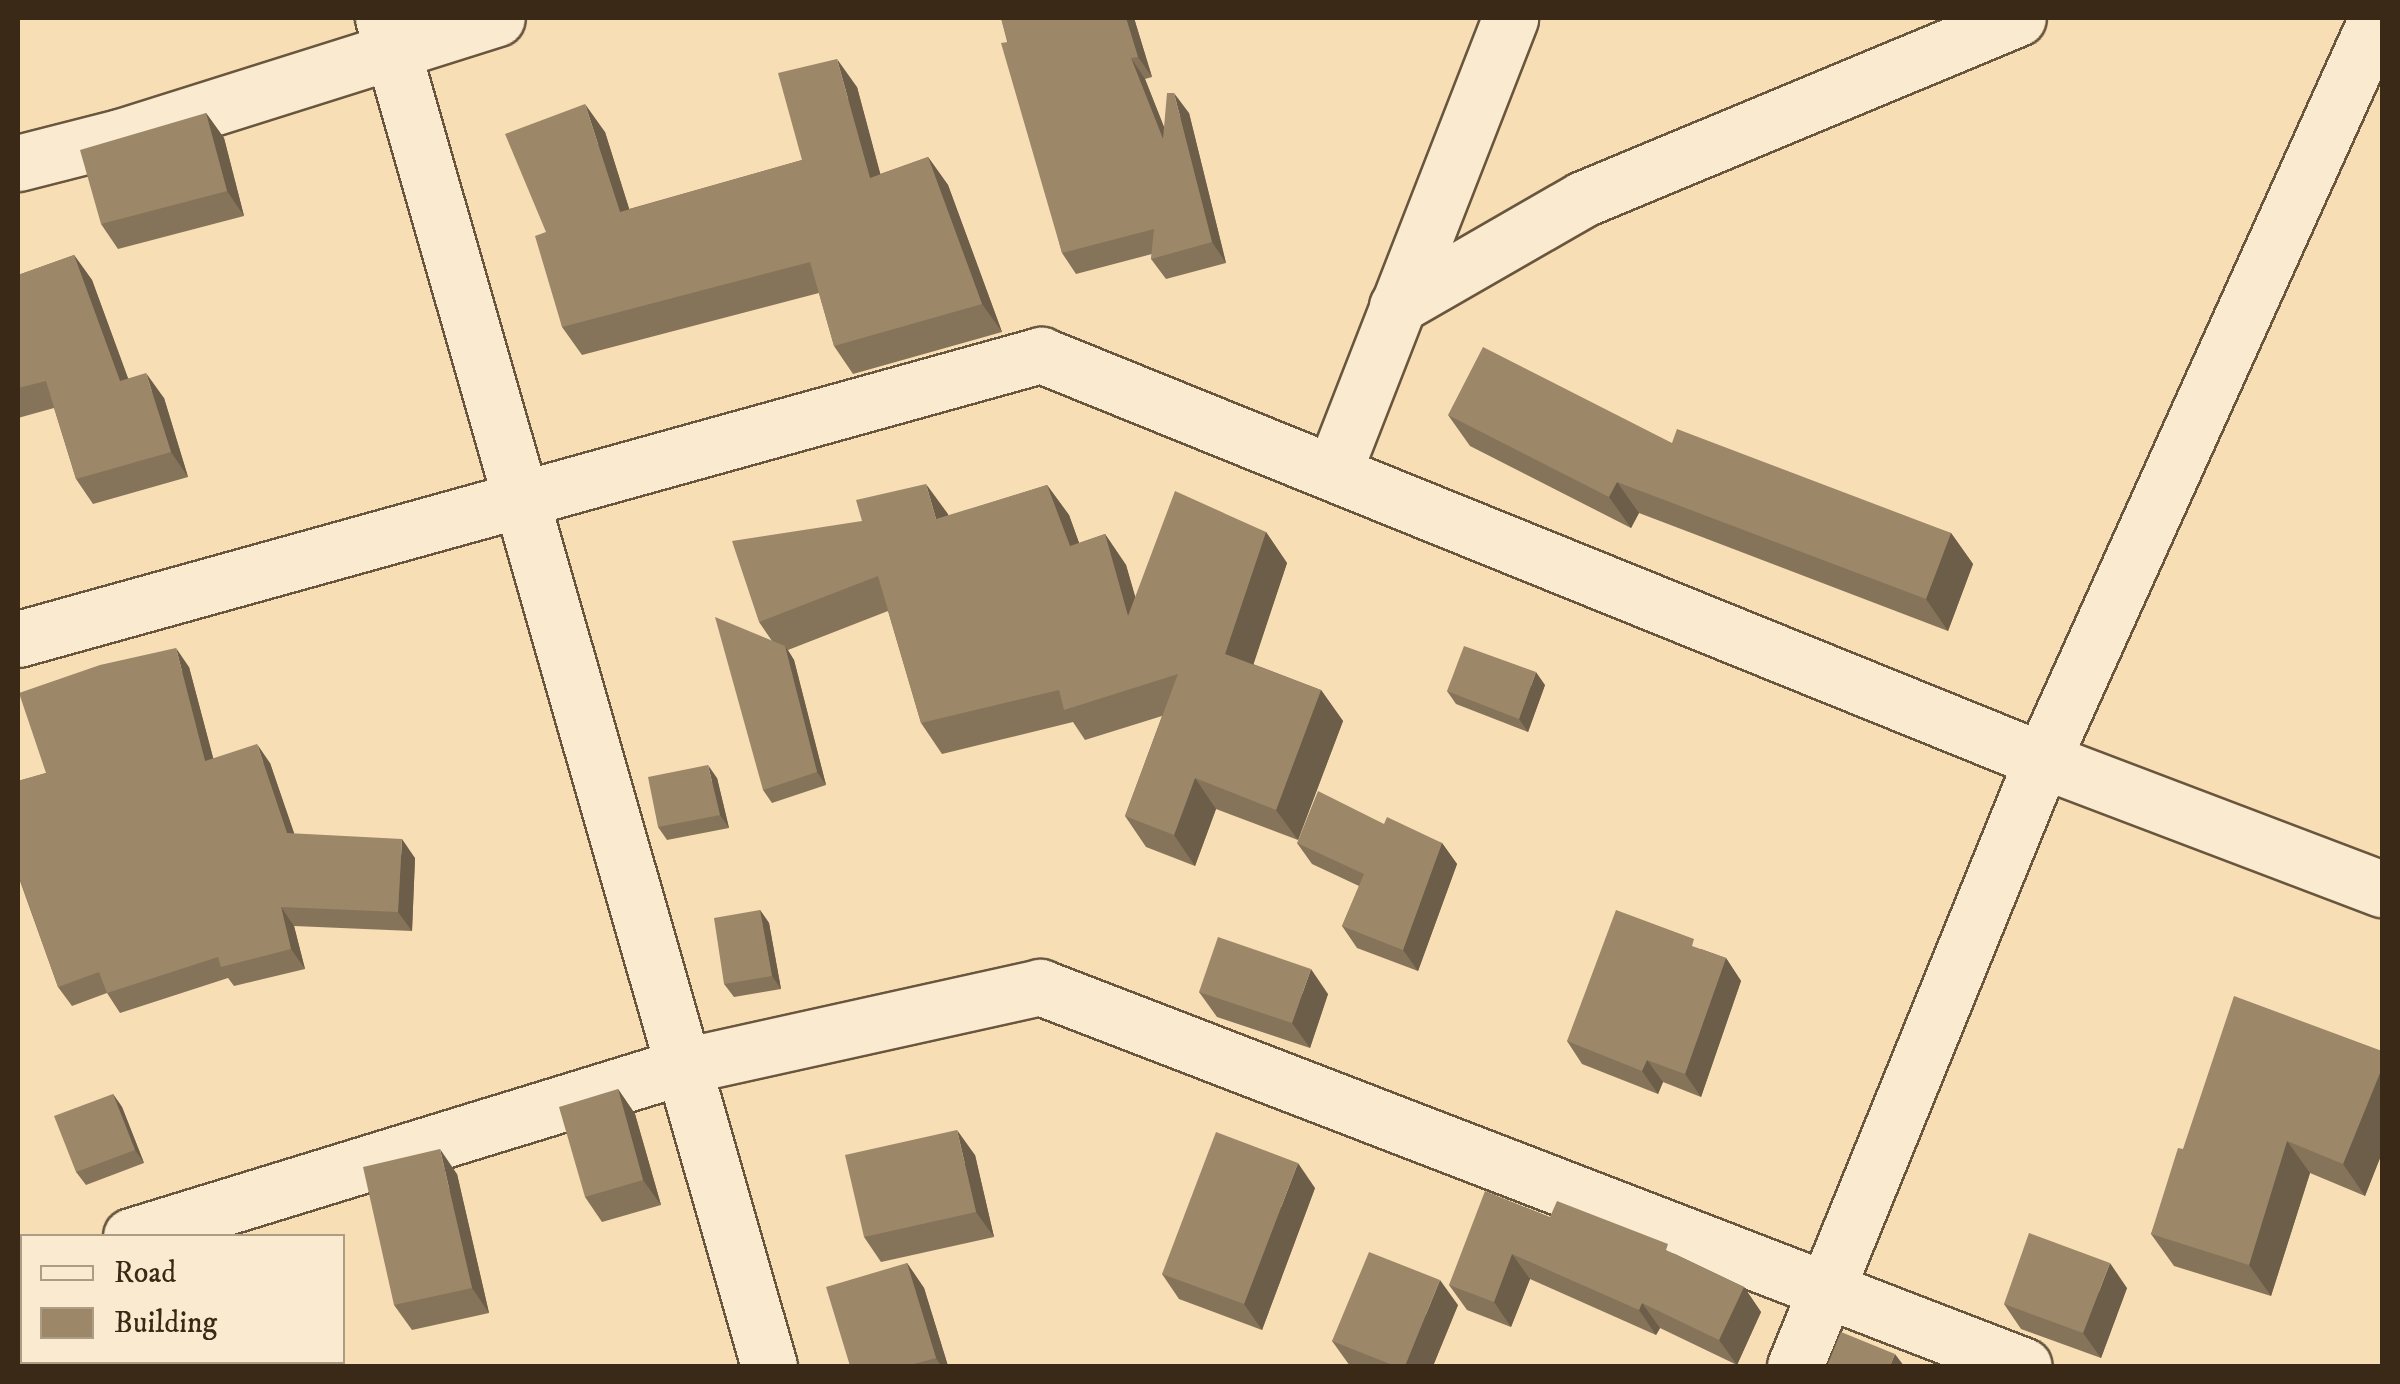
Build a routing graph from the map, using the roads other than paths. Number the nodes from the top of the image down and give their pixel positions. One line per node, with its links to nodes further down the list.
1 (497, 18): 5 (street)
2 (1510, 18): 7 (street)
3 (2018, 18): 7 (street)
4 (2377, 18): 11 (street)
5 (388, 33): 6 (street); 9 (street)
6 (18, 163)
7 (1398, 306): 8 (street)
8 (1333, 473): 9 (street); 11 (street)
9 (523, 500): 10 (street); 13 (street)
10 (18, 639)
11 (2042, 760): 12 (street); 15 (street)
12 (2382, 889)
13 (684, 1066): 14 (street); 15 (street); 16 (street)
14 (138, 1234)
15 (1825, 1292): 17 (street); 18 (street)
16 (769, 1366)
17 (1795, 1366)
18 (2024, 1366)

